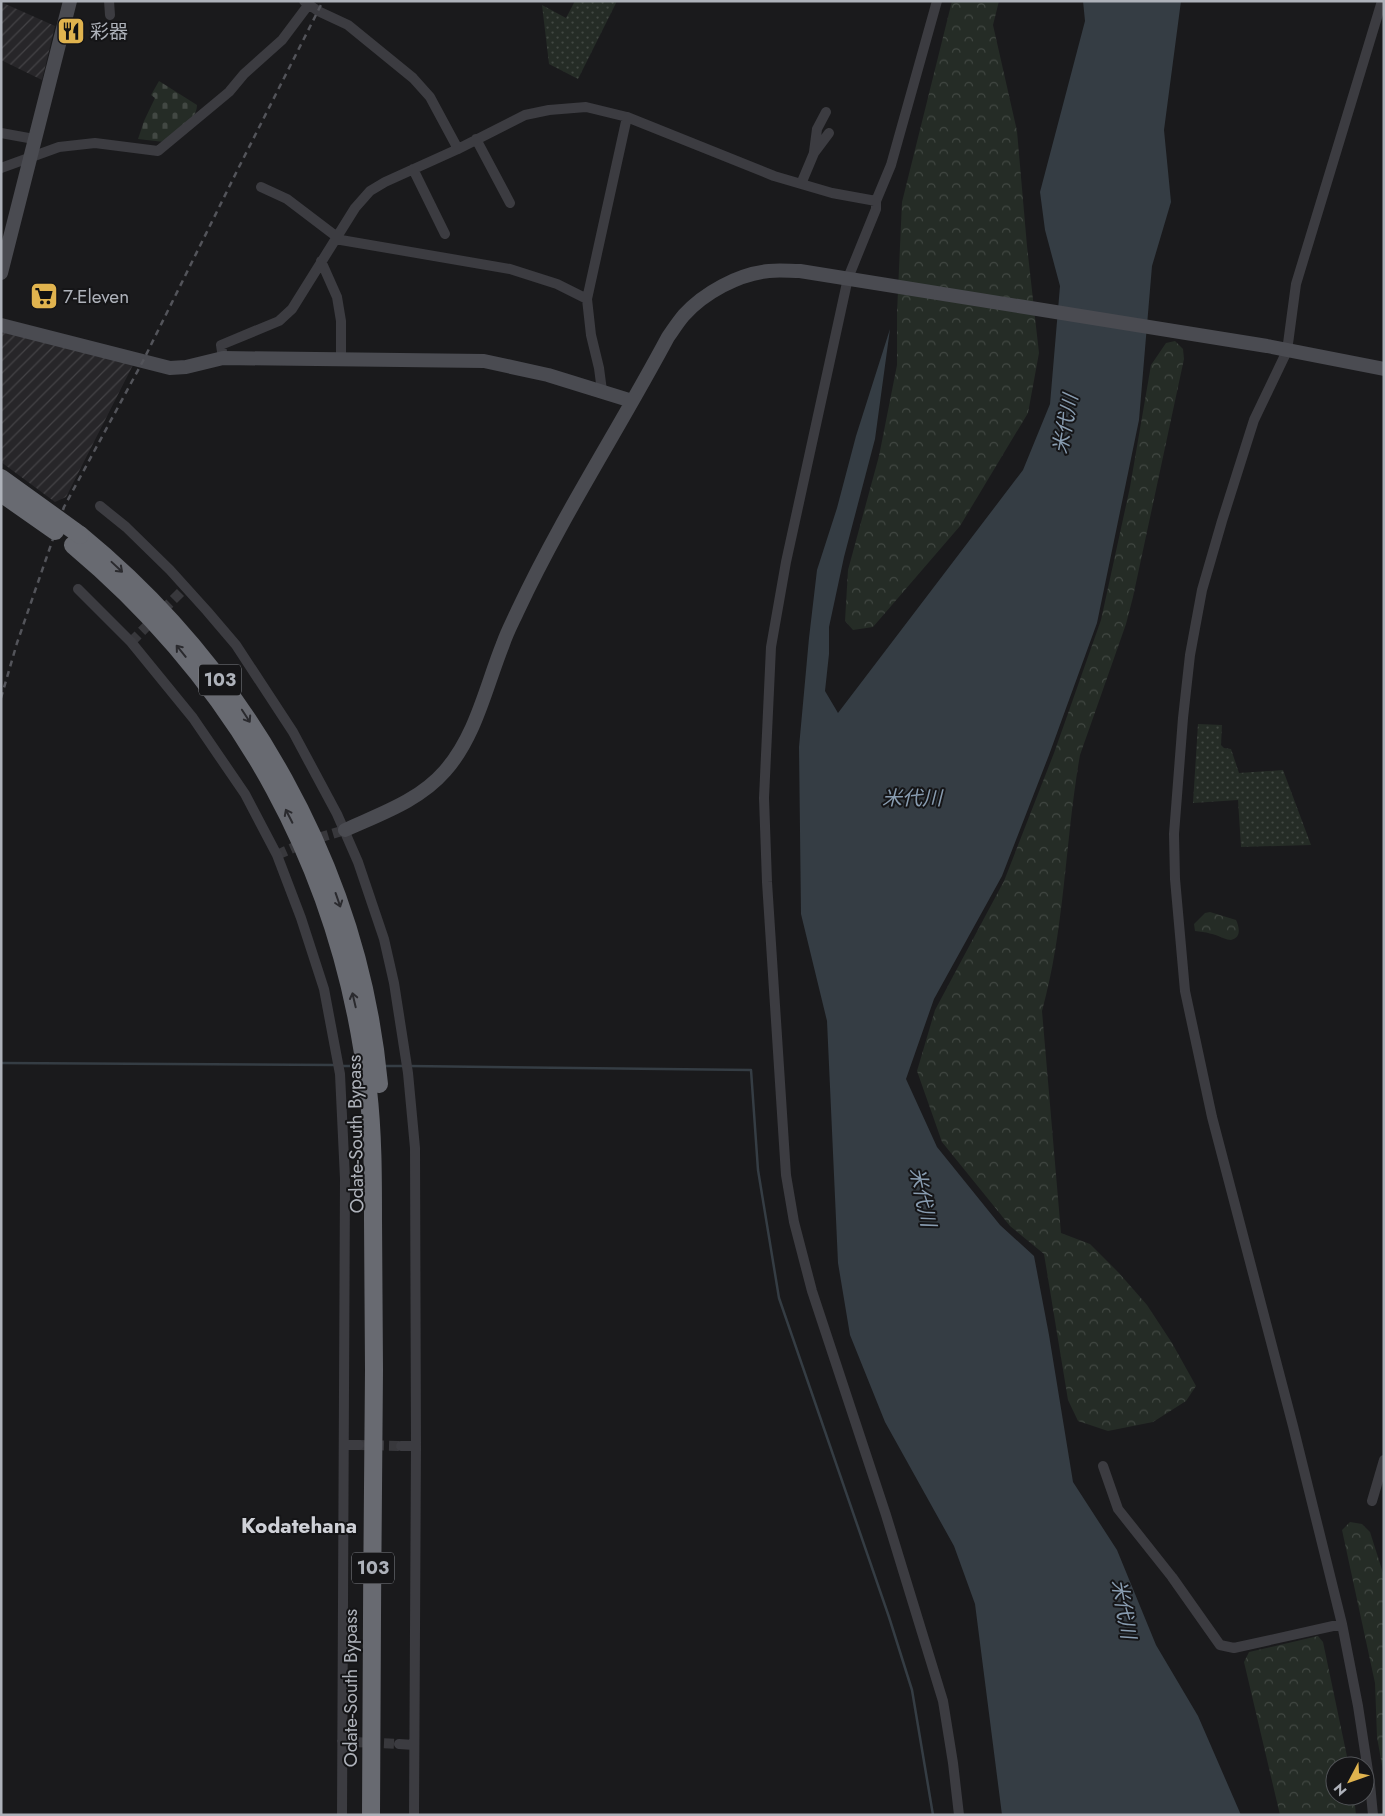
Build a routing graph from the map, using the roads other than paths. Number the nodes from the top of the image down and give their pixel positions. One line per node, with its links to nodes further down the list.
1 (70, 1): 12 (street)
2 (109, 1): 6 (street)
3 (937, 1): 20 (street)
4 (1382, 1): 29 (street)
5 (307, 3): 13 (street); 15 (street)
6 (110, 16)
7 (826, 112): 14 (street)
8 (627, 117): 11 (street); 18 (street); 27 (street)
9 (1, 133): 12 (street)
10 (829, 133): 14 (street)
11 (476, 139): 13 (street); 21 (street)
12 (34, 140): 15 (street)
13 (458, 149): 17 (street)
14 (814, 153): 18 (street)
15 (30, 157): 16 (street); 25 (street)
16 (1, 168)
17 (413, 169): 22 (street); 23 (street)
18 (800, 184): 20 (street)
19 (261, 186): 23 (street)
20 (876, 201): 26 (street)
21 (510, 203)
22 (444, 234)
23 (336, 238): 24 (street); 27 (street)
24 (321, 261): 30 (street); 31 (street)
25 (1, 274)
26 (854, 279): 29 (street); 34 (street); 55 (street)
27 (587, 299): 33 (street)
28 (1, 325): 30 (street)
29 (1287, 350): 32 (street); 47 (street)
30 (223, 358): 31 (street)
31 (341, 359): 33 (street)
32 (1384, 369)
33 (602, 391): 34 (street)
34 (632, 401): 39 (street)
35 (1, 477): 36 (highway, Odate-South Bypass / 103, bridge)
36 (10, 491): 53 (highway, Odate-South Bypass / 103, bridge)
37 (100, 506): 39 (street)
38 (78, 589): 40 (street)
39 (345, 830): 43 (street)
40 (344, 1445): 41 (street); 48 (street)
41 (359, 1445)
42 (401, 1446): 43 (street)
43 (416, 1446): 51 (street)
44 (1384, 1460): 46 (street)
45 (1103, 1466): 47 (street)
46 (1372, 1501)
47 (1342, 1624): 56 (street)
48 (342, 1742): 49 (street); 52 (street)
49 (354, 1742)
50 (399, 1744): 51 (street)
51 (414, 1745): 54 (street)
52 (342, 1815)
53 (371, 1815)
54 (414, 1815)
55 (959, 1815)
56 (1373, 1815)

